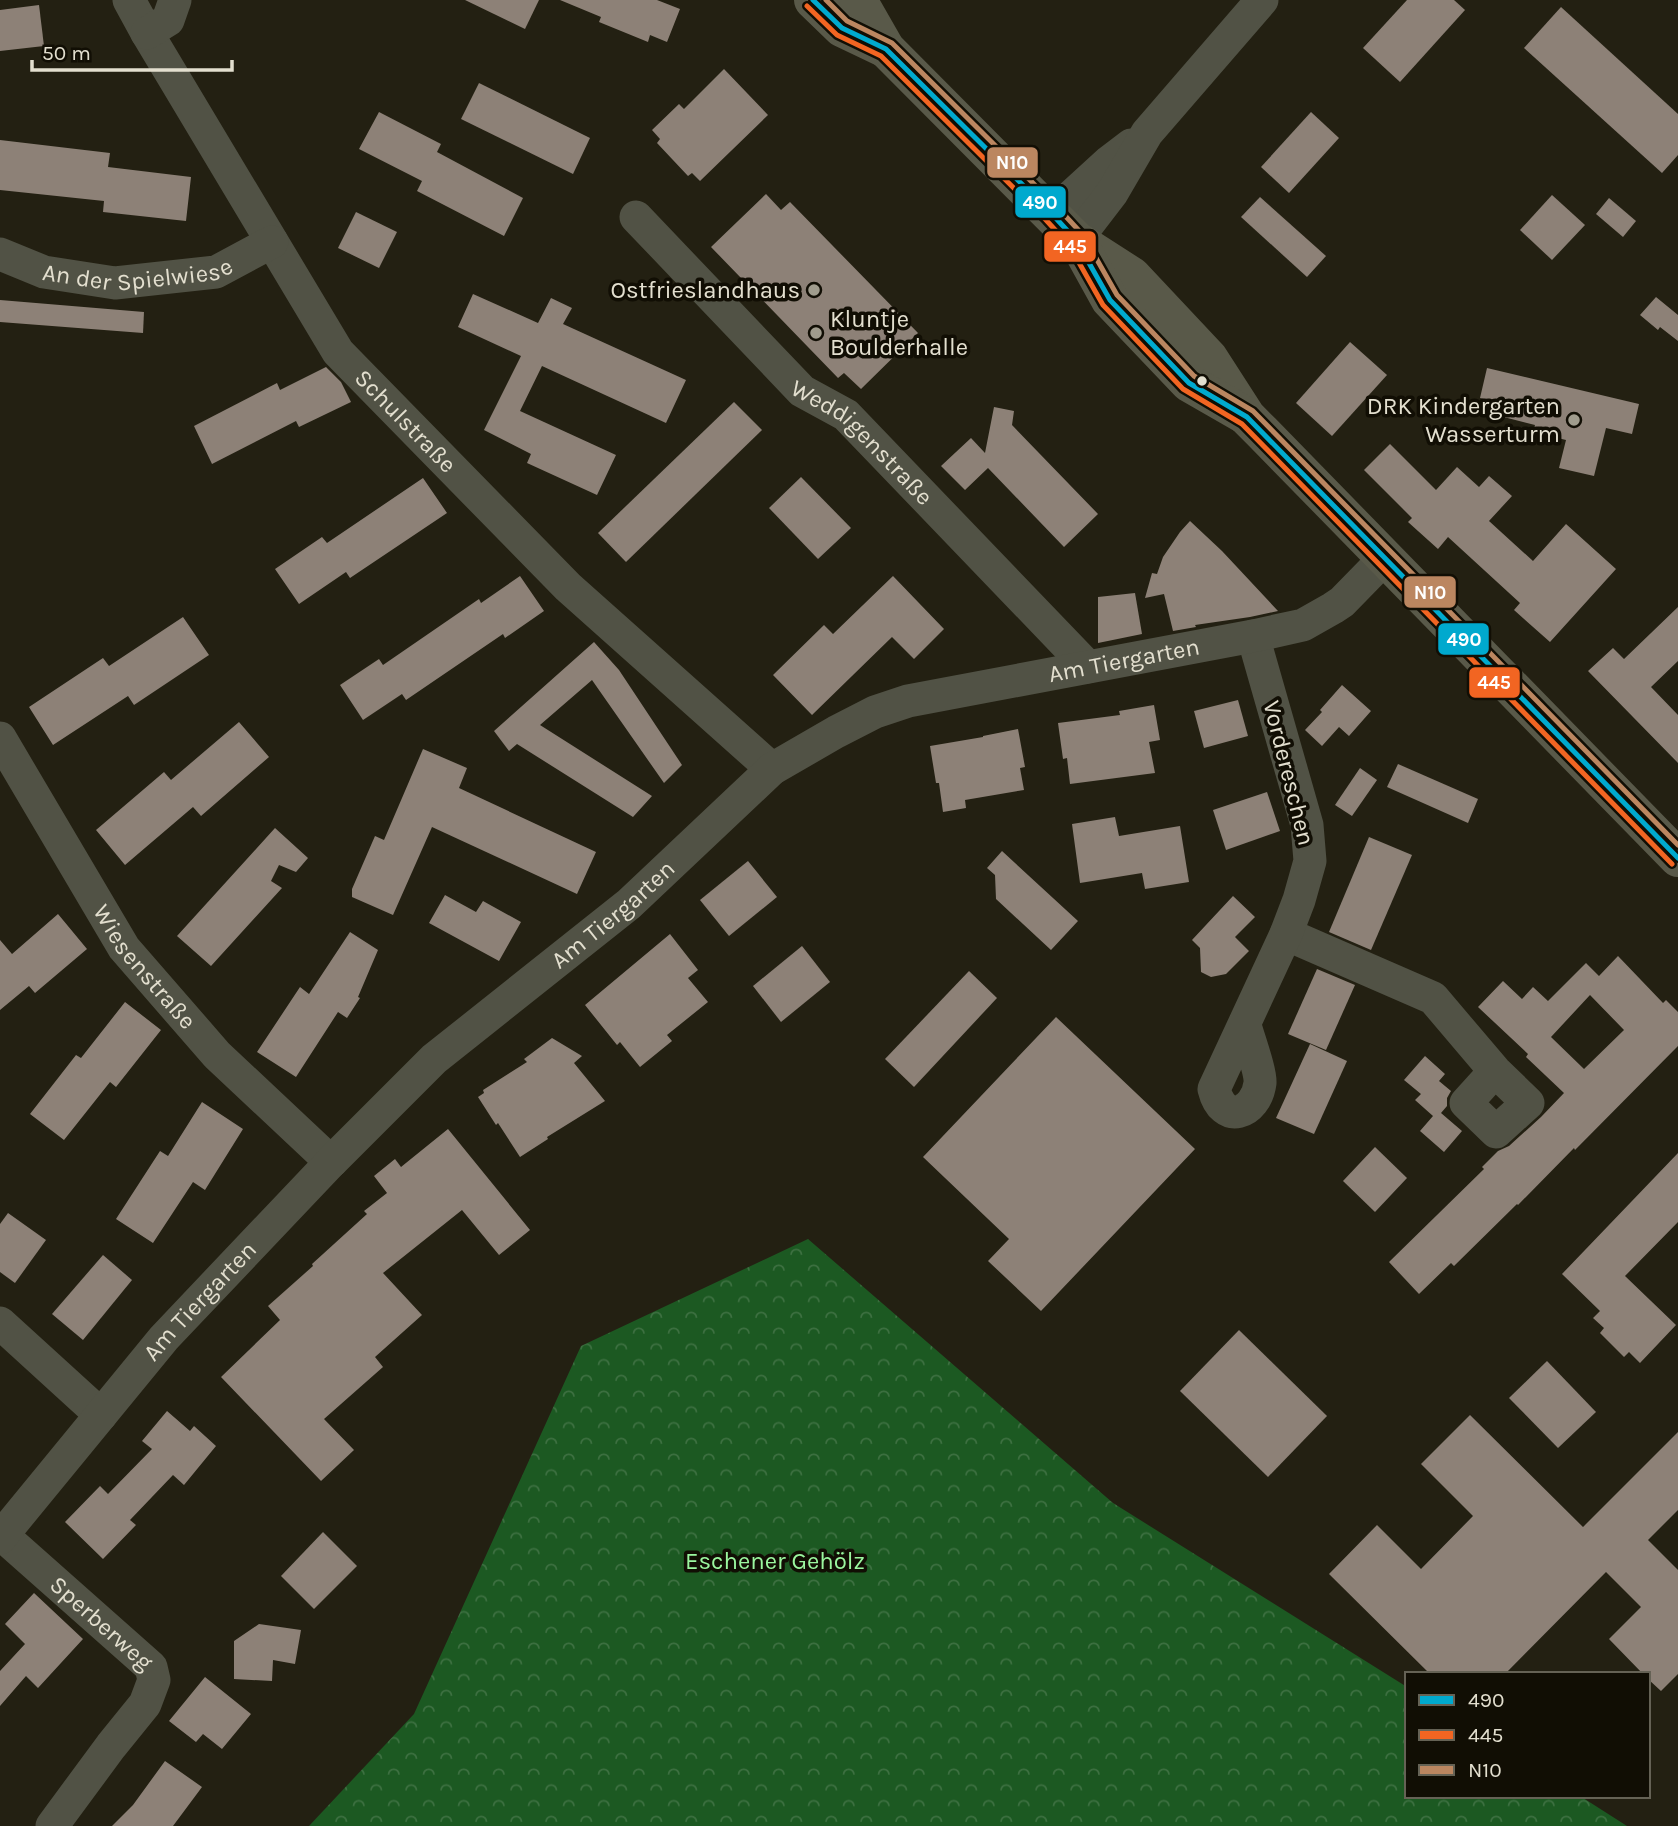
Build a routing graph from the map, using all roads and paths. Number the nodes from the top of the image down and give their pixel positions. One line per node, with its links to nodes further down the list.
1 (129, 0): 6 (street, Schulstraße)
2 (175, 0): 6 (street)
3 (813, 0): 7 (main road)
4 (858, 0): 7 (main road)
5 (1262, 0): 9 (street)
6 (147, 33): 10 (street, Schulstraße)
7 (886, 49): 9 (main road)
8 (636, 217): 14 (street, Weddigenstraße)
9 (1064, 227): 12 (main road)
10 (272, 242): 11 (street, An der Spielwiese); 16 (street, Schulstraße)
11 (0, 254)
12 (1384, 559): 13 (street, Am Tiergarten); 17 (main road)
13 (1253, 636): 14 (street, Am Tiergarten); 18 (street, Vordereschen)
14 (1088, 667): 16 (street, Am Tiergarten)
15 (0, 738): 21 (street, Wiesenstraße)
16 (772, 769): 21 (street, Am Tiergarten)
17 (1678, 858)
18 (1286, 934): 19 (street, Vordereschen); 20 (street)
19 (1245, 1025)
20 (1495, 1071)
21 (331, 1162): 23 (street, Am Tiergarten)
22 (0, 1323): 23 (street)
23 (100, 1415): 24 (street, Am Tiergarten)
24 (1, 1537): 25 (street, Sperberweg)
25 (52, 1826)

